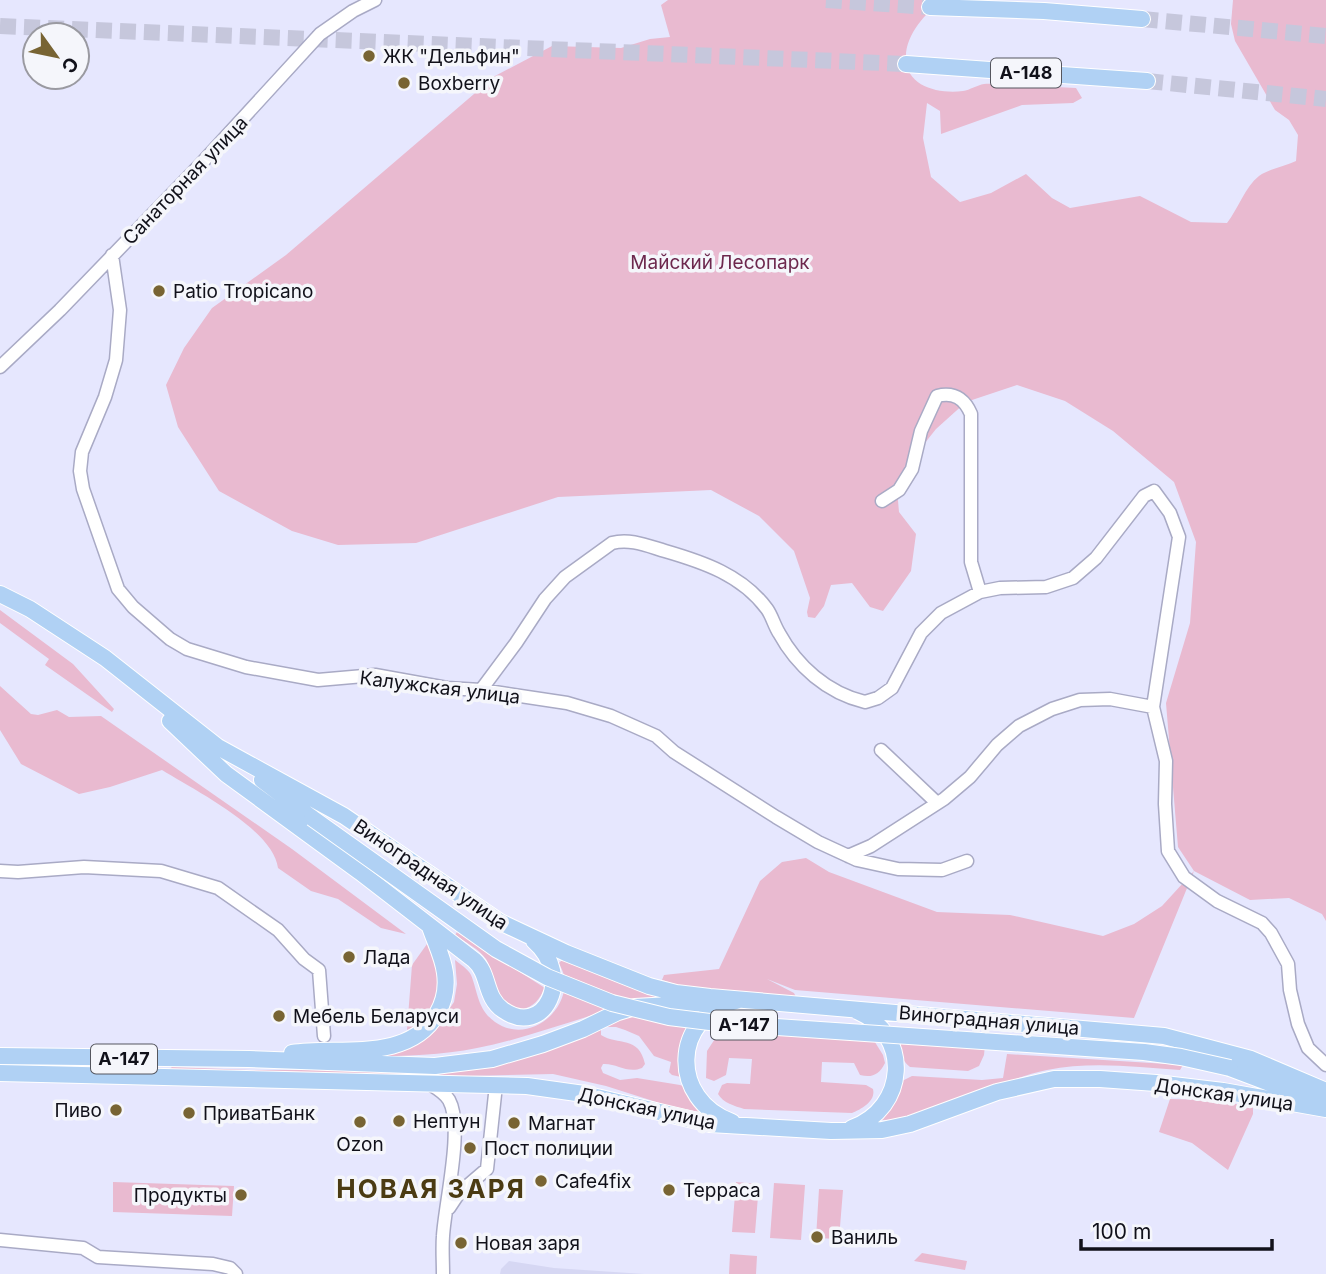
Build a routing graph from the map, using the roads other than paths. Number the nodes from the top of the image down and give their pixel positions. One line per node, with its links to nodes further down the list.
1 (374, 0): 6 (street, Санаторная улица)
2 (930, 7): 3 (main road)
3 (1142, 19)
4 (906, 64): 5 (main road, А-148)
5 (1147, 81)
6 (112, 254): 7 (street, Санаторная улица); 12 (street, Калужская улица)
7 (0, 367)
8 (882, 501): 9 (street)
9 (980, 592): 12 (street); 13 (street)
10 (0, 593): 11 (main road, Виноградная улица / А-147)
11 (105, 658): 14 (main road, Виноградная улица / А-147); 20 (main road, А-147)
12 (481, 690): 17 (street, Калужская улица)
13 (1153, 707): 16 (street); 27 (street)
14 (218, 747): 21 (main road, Виноградная улица / А-147); 32 (main road, А-147, bridge)
15 (881, 750): 16 (street)
16 (937, 803): 17 (street)
17 (848, 856): 18 (street, Калужская улица)
18 (967, 861)
19 (0, 871): 24 (street)
20 (430, 927): 21 (main road, А-147); 26 (main road, А-147)
21 (527, 935): 22 (main road, Виноградная улица / А-147)
22 (753, 1000): 23 (main road, Виноградная улица / А-147); 26 (main road, А-147); 34 (main road, А-147)
23 (838, 1007): 31 (main road, Виноградная улица / А-147); 35 (main road, А-147)
24 (324, 1036)
25 (0, 1056): 26 (main road, А-147)
26 (248, 1059)
27 (1326, 1065)
28 (0, 1073): 29 (main road, Донская улица / А-147)
29 (428, 1083): 30 (main road, Донская улица / А-147); 36 (street)
30 (496, 1085): 34 (main road, Донская улица / А-147); 37 (street)
31 (1326, 1091)
32 (1326, 1101)
33 (1326, 1109): 35 (main road, Донская улица / А-147)
34 (744, 1124): 35 (main road, Донская улица / А-147)
35 (831, 1131)
36 (452, 1167): 37 (street); 38 (street)
37 (472, 1181): 38 (street)
38 (446, 1214): 41 (street)
39 (0, 1240): 40 (street)
40 (236, 1274)
41 (443, 1274)

